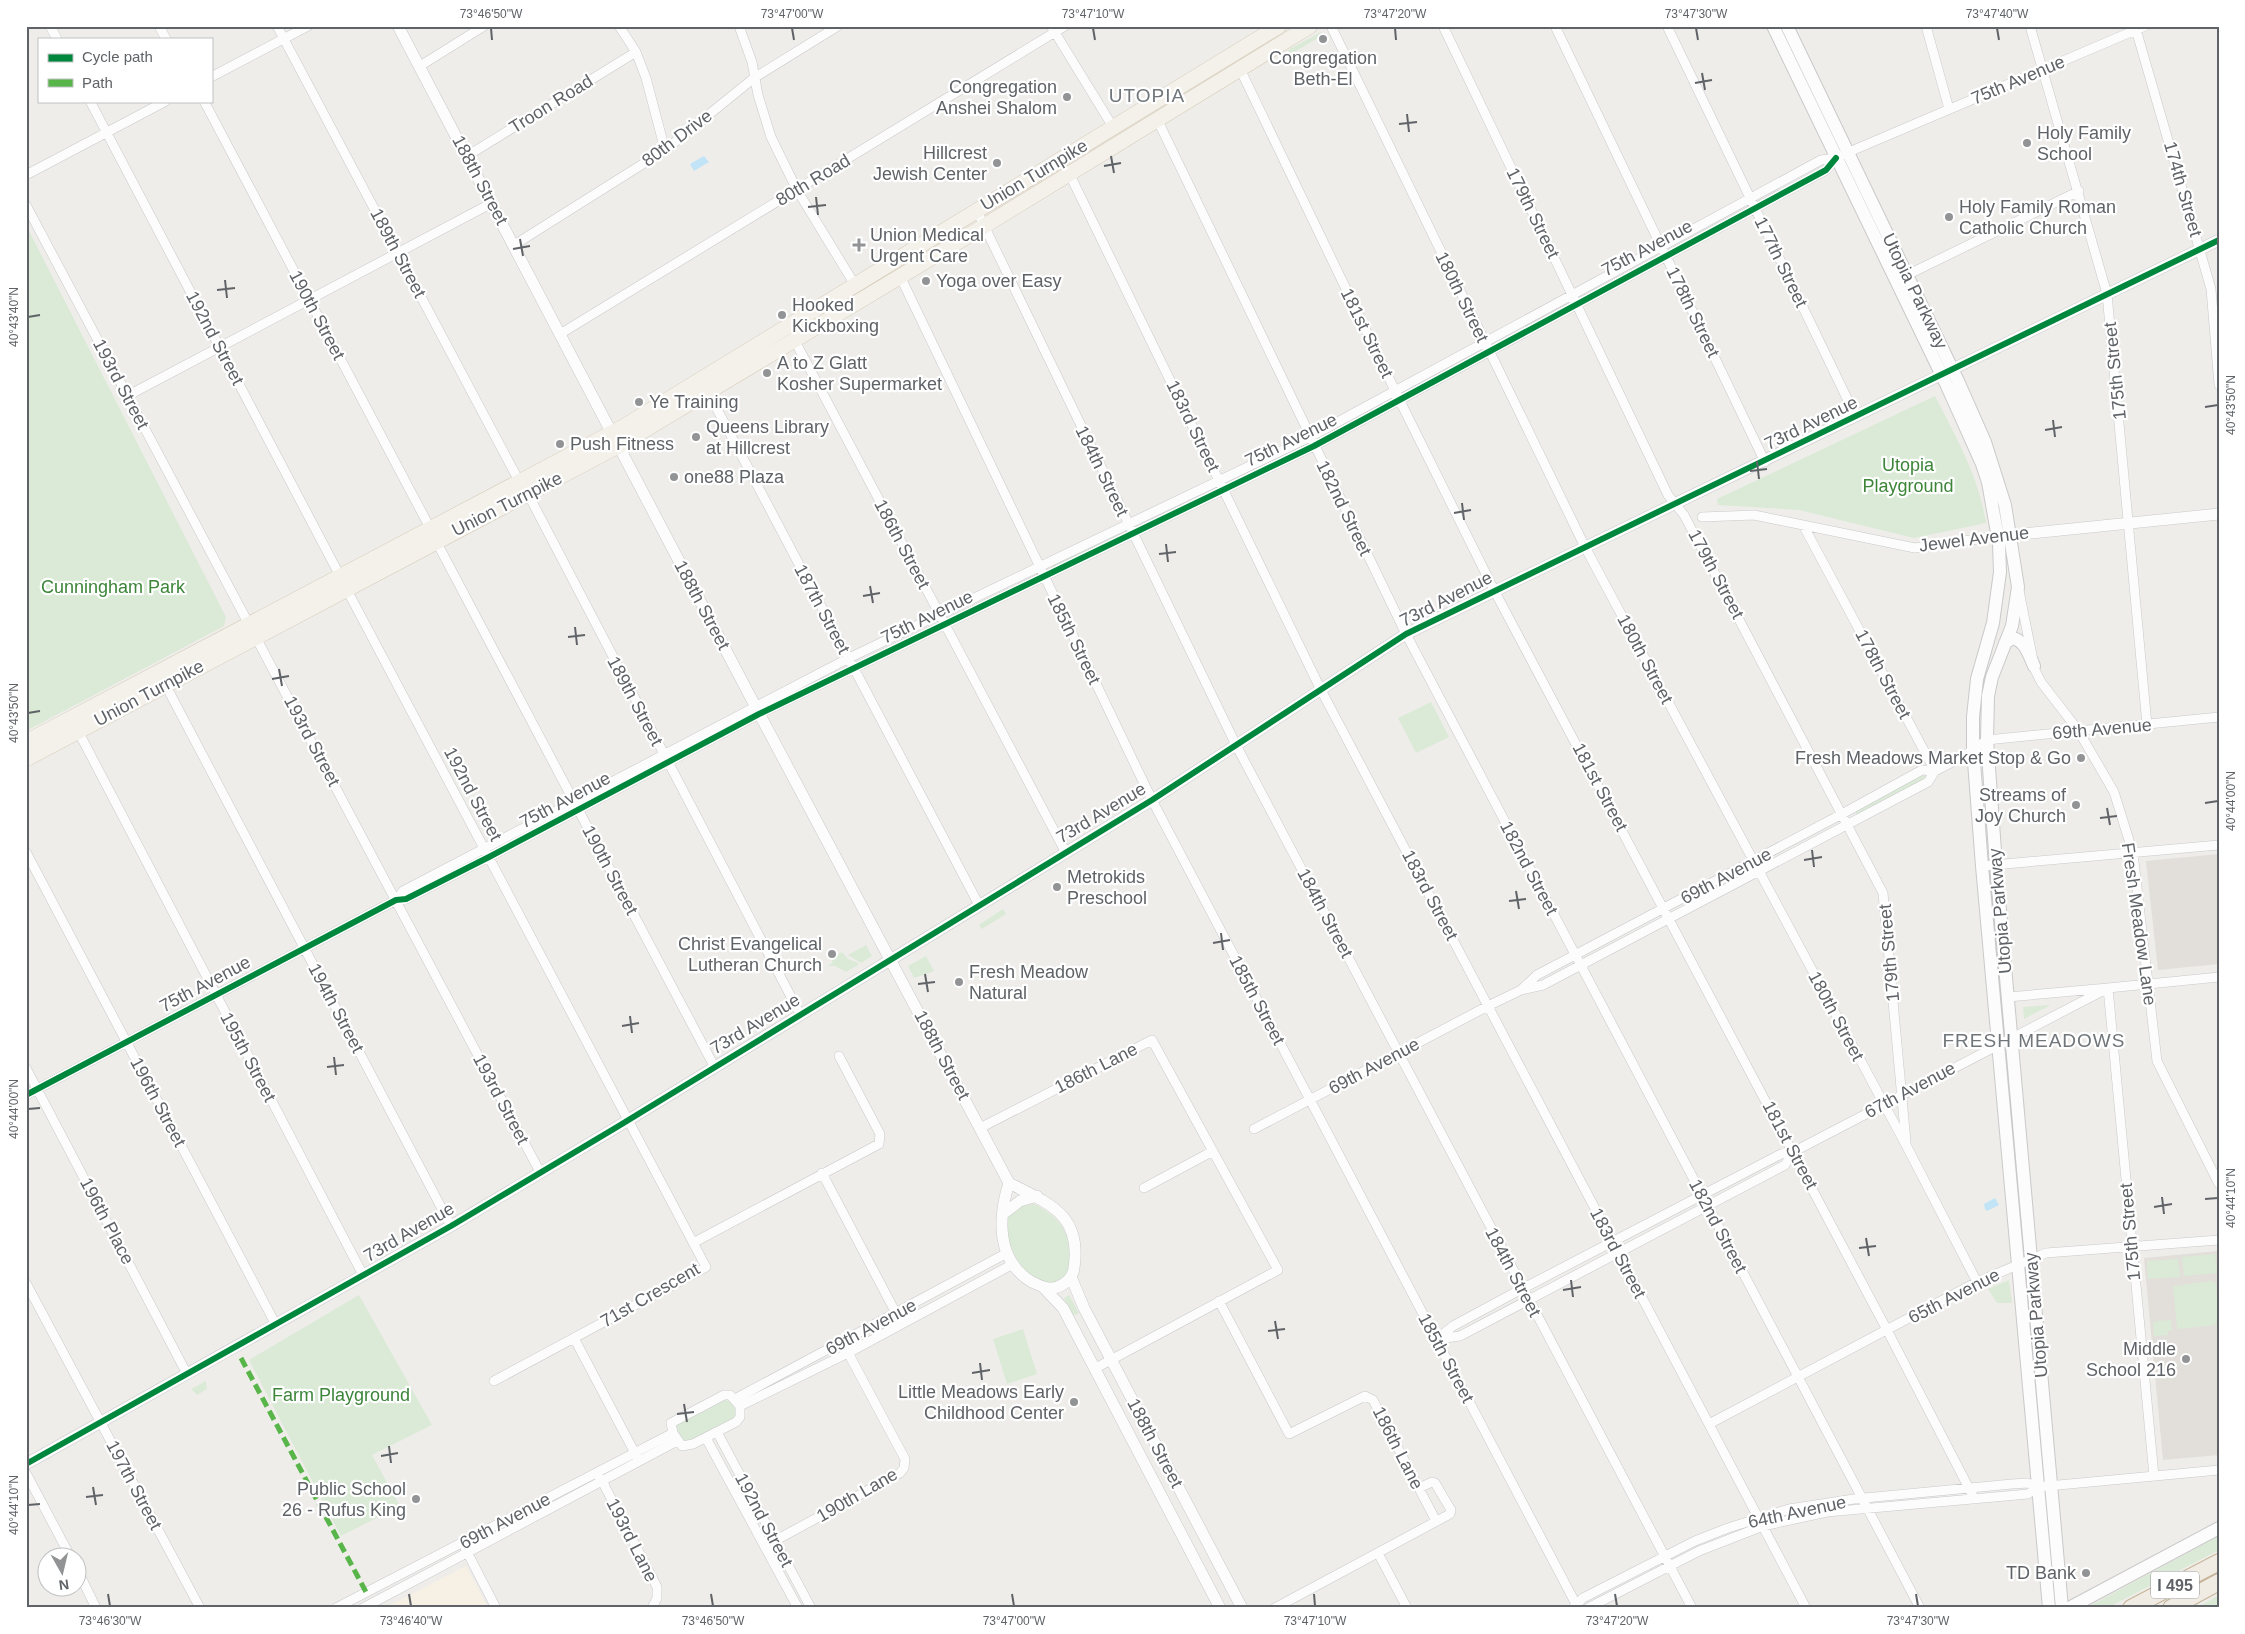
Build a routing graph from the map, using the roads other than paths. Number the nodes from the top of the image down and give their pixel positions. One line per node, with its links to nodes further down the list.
1 (50, 26): 23 (street)
2 (159, 26): 24 (street)
3 (278, 26): 25 (street, 189th Street)
4 (308, 26): 25 (street)
5 (398, 26): 27 (street, 188th Street)
6 (484, 26): 27 (street)
7 (619, 26): 26 (street)
8 (739, 26): 31 (street)
9 (838, 26): 31 (street, 80th Drive)
10 (1065, 26): 22 (street, 80th Road)
11 (1279, 26): 37 (main road, Union Turnpike)
12 (1310, 26): 28 (main road, Union Turnpike)
13 (1331, 26): 67 (street, 180th Street)
14 (1444, 26): 62 (street, 179th Street)
15 (1555, 26): 55 (street, 178th Street)
16 (1667, 26): 46 (street, 177th Street)
17 (1773, 26): 40 (main road, Utopia Parkway)
18 (1787, 26): 40 (main road, Utopia Parkway)
19 (1926, 26): 35 (street)
20 (2030, 26): 29 (street, 175th Street)
21 (2139, 27): 29 (street, 75th Avenue); 54 (street, 174th Street)
22 (1053, 29): 37 (street); 44 (street, 80th Road)
23 (56, 38)
24 (165, 38)
25 (285, 38): 30 (street); 56 (street, 189th Street)
26 (636, 52): 39 (street); 41 (street, Troon Road)
27 (420, 66): 41 (street, 188th Street)
28 (1240, 69): 36 (main road, Union Turnpike); 72 (street, 181st Street)
29 (2043, 69): 35 (street, 75th Avenue); 45 (street, 175th Street)
30 (212, 77)
31 (754, 78): 39 (street, 80th Drive); 44 (street)
32 (91, 102): 38 (street, 192nd Street)
33 (164, 102): 38 (street)
34 (205, 102): 63 (street, 190th Street)
35 (1949, 109): 40 (street, 75th Avenue)
36 (1157, 119): 42 (main road, Union Turnpike); 74 (street, 182nd Street)
37 (1113, 128): 50 (main road, Union Turnpike)
38 (107, 132): 43 (street); 66 (street, 192nd Street)
39 (665, 150): 53 (street, 80th Drive)
40 (1842, 155): 46 (street, 75th Avenue); 49 (street, 75th Avenue); 57 (main road, Utopia Parkway); 59 (main road, Utopia Parkway)
41 (467, 156): 47 (street, 188th Street)
42 (1069, 173): 51 (main road, Union Turnpike); 79 (street, 183rd Street)
43 (26, 175)
44 (797, 190): 60 (street); 64 (street, 80th Road)
45 (2078, 192): 57 (street); 61 (street, 175th Street)
46 (1750, 198): 49 (street, 177th Street); 55 (street, 75th Avenue)
47 (492, 203): 53 (street, 188th Street); 56 (street)
48 (26, 205): 71 (street, 193rd Street)
49 (1754, 207): 55 (street, 75th Avenue); 73 (street, 177th Street)
50 (976, 209): 51 (street, 184th Street); 60 (main road, Union Turnpike)
51 (985, 226): 58 (main road, Union Turnpike); 85 (street, 184th Street)
52 (2219, 240): 54 (street, 73rd Avenue)
53 (514, 245): 64 (street, 188th Street)
54 (2200, 249): 61 (street, 73rd Avenue); 69 (street, 174th Street)
55 (1663, 251): 62 (street, 75th Avenue); 77 (street, 178th Street)
56 (398, 253): 63 (street); 78 (street, 189th Street)
57 (1906, 275): 59 (street); 68 (main road, Utopia Parkway)
58 (900, 276): 65 (main road, Union Turnpike); 91 (street, 185th Street)
59 (1894, 280): 68 (main road, Utopia Parkway)
60 (855, 285): 75 (main road, Union Turnpike)
61 (2107, 294): 68 (street, 73rd Avenue); 84 (street, 175th Street)
62 (1575, 299): 67 (street, 75th Avenue); 81 (street, 179th Street)
63 (309, 300): 66 (street); 87 (street, 190th Street)
64 (560, 334): 75 (street, 188th Street)
65 (795, 341): 70 (main road, Union Turnpike); 95 (street, 186th Street)
66 (220, 346): 71 (street); 92 (street, 192nd Street)
67 (1487, 347): 72 (street, 75th Avenue); 90 (street, 180th Street)
68 (1948, 373): 73 (street, 73rd Avenue); 89 (main road, Utopia Parkway)
69 (2219, 385)
70 (708, 392): 75 (main road, Union Turnpike); 101 (street, 187th Street)
71 (127, 396): 96 (street, 193rd Street)
72 (1398, 396): 74 (street, 75th Avenue); 76 (street, 75th Avenue); 94 (street, 181st Street)
73 (1856, 418): 77 (street, 73rd Avenue)
74 (1310, 437): 76 (street, 182nd Street); 79 (street, 75th Avenue)
75 (615, 439): 78 (main road, Union Turnpike); 80 (main road, Union Turnpike); 106 (street, 188th Street)
76 (1314, 446): 79 (street, 75th Avenue); 98 (street, 182nd Street)
77 (1765, 462): 81 (street, 73rd Avenue)
78 (518, 481): 87 (main road, Union Turnpike)
79 (1221, 485): 85 (street, 75th Avenue); 88 (street, 75th Avenue); 105 (street, 183rd Street)
80 (528, 494): 87 (main road, Union Turnpike); 115 (street, 189th Street)
81 (1676, 504): 90 (street, 73rd Avenue); 120 (street, 179th Street)
82 (2219, 514): 84 (street, Jewel Avenue)
83 (1702, 517): 86 (street, Jewel Avenue)
84 (2129, 522): 89 (street, Jewel Avenue); 108 (street, 175th Street)
85 (1128, 524): 88 (street, 184th Street); 91 (street, 75th Avenue)
86 (1803, 524): 89 (street, Jewel Avenue); 117 (street, 178th Street)
87 (433, 534): 92 (main road, Union Turnpike); 119 (street, 190th Street)
88 (1133, 535): 91 (street, 75th Avenue); 113 (street, 184th Street)
89 (2004, 535): 93 (main road, Utopia Parkway); 114 (main road, Utopia Parkway)
90 (1585, 547): 94 (street, 73rd Avenue); 129 (street, 180th Street)
91 (1042, 572): 95 (street, 75th Avenue); 97 (street, 75th Avenue); 118 (street, 185th Street)
92 (344, 583): 96 (main road, Union Turnpike); 99 (main road, Union Turnpike); 126 (street, 192nd Street)
93 (2018, 587): 100 (main road, Utopia Parkway); 102 (street, Fresh Meadow Lane)
94 (1494, 590): 98 (street, 73rd Avenue); 137 (street, 181st Street)
95 (939, 615): 97 (street, 186th Street); 101 (street, 75th Avenue)
96 (249, 623): 99 (street, 193rd Street); 112 (main road, Union Turnpike)
97 (945, 626): 103 (street, 75th Avenue); 127 (street, 186th Street)
98 (1406, 634): 105 (street, 73rd Avenue); 142 (street, 182nd Street)
99 (256, 637): 104 (main road, Union Turnpike); 135 (street, 193rd Street)
100 (2005, 643): 102 (main road); 111 (main road, Utopia Parkway)
101 (848, 658): 103 (street, 187th Street); 106 (street, 75th Avenue)
102 (2034, 666): 109 (street, Fresh Meadow Lane)
103 (854, 669): 106 (street, 75th Avenue); 136 (street, 187th Street)
104 (165, 684): 110 (main road, Union Turnpike); 141 (street, 194th Street)
105 (1321, 690): 113 (street, 73rd Avenue); 151 (street, 183rd Street)
106 (757, 710): 115 (street, 75th Avenue); 143 (street, 188th Street)
107 (2219, 717): 108 (street, 69th Avenue)
108 (2147, 725): 109 (street, 69th Avenue)
109 (2078, 730): 111 (street, 69th Avenue); 128 (street, Fresh Meadow Lane)
110 (78, 731): 116 (main road, Union Turnpike); 149 (street, 195th Street)
111 (1987, 740): 114 (street, 69th Avenue); 130 (main road, Utopia Parkway)
112 (26, 742)
113 (1236, 745): 118 (street, 73rd Avenue); 156 (street, 184th Street)
114 (1973, 749): 117 (street, 69th Avenue); 131 (main road, Utopia Parkway)
115 (665, 758): 119 (street, 75th Avenue); 152 (street, 189th Street)
116 (26, 759)
117 (1935, 771): 120 (street, 69th Avenue); 121 (street, 69th Avenue)
118 (1152, 800): 127 (street, 73rd Avenue); 163 (street, 185th Street)
119 (576, 806): 126 (street, 75th Avenue); 158 (street, 190th Street)
120 (1842, 814): 121 (street, 179th Street); 122 (street, 69th Avenue)
121 (1848, 825): 124 (street, 69th Avenue); 161 (street, 179th Street)
122 (1797, 838): 124 (street); 129 (street, 69th Avenue)
123 (2219, 845): 128 (street)
124 (1803, 849): 132 (street, 69th Avenue)
125 (26, 852): 154 (street, 196th Street)
126 (487, 853): 135 (street, 75th Avenue); 165 (street, 192nd Street)
127 (1066, 853): 136 (street, 73rd Avenue)
128 (2133, 853): 130 (street); 146 (street, Fresh Meadow Lane)
129 (1754, 861): 132 (street, 180th Street); 133 (street, 69th Avenue)
130 (1996, 865): 131 (street); 150 (main road, Utopia Parkway)
131 (1982, 866): 155 (main road, Utopia Parkway)
132 (1759, 872): 134 (street, 69th Avenue); 164 (street, 180th Street)
133 (1709, 885): 134 (street); 137 (street, 69th Avenue)
134 (1715, 895): 138 (street, 69th Avenue)
135 (396, 900): 141 (street, 75th Avenue); 171 (street, 193rd Street)
136 (979, 905): 143 (street, 73rd Avenue)
137 (1665, 908): 138 (street, 181st Street); 139 (street, 69th Avenue)
138 (1670, 918): 140 (street, 69th Avenue); 170 (street, 181st Street)
139 (1621, 931): 140 (street); 142 (street, 69th Avenue)
140 (1625, 941): 144 (street, 69th Avenue)
141 (305, 948): 149 (street, 75th Avenue); 180 (street, 194th Street)
142 (1575, 955): 144 (street, 182nd Street); 148 (street, 69th Avenue)
143 (891, 959): 152 (street, 73rd Avenue); 166 (street, 188th Street)
144 (1581, 965): 148 (street, 69th Avenue); 176 (street, 182nd Street)
145 (2219, 978): 146 (street, 67th Avenue)
146 (2148, 984): 147 (street, 67th Avenue); 174 (street, Fresh Meadow Lane)
147 (2108, 988): 150 (street, 67th Avenue); 153 (street, 67th Avenue); 184 (street, 175th Street)
148 (1521, 990): 151 (street, 69th Avenue)
149 (216, 995): 154 (street, 75th Avenue); 189 (street, 195th Street)
150 (2008, 997): 153 (main road, Utopia Parkway)
151 (1488, 1006): 156 (street, 69th Avenue); 183 (street, 183rd Street)
152 (800, 1014): 158 (street, 73rd Avenue)
153 (2011, 1037): 155 (street, 67th Avenue); 187 (main road, Utopia Parkway)
154 (127, 1042): 160 (street, 75th Avenue); 199 (street, 196th Street)
155 (1999, 1044): 161 (street, 67th Avenue); 188 (main road, Utopia Parkway)
156 (1399, 1053): 163 (street, 69th Avenue); 194 (street, 184th Street)
157 (839, 1056): 172 (street, 71st Crescent)
158 (714, 1066): 165 (street, 73rd Avenue)
159 (26, 1068): 160 (street, 196th Place)
160 (38, 1090): 162 (street, 75th Avenue); 207 (street, 196th Place)
161 (1902, 1094): 164 (street, 67th Avenue); 168 (street, 179th Street)
162 (26, 1095)
163 (1310, 1100): 167 (street, 69th Avenue); 202 (street, 185th Street)
164 (1883, 1104): 168 (street, 180th Street); 170 (street, 67th Avenue)
165 (627, 1119): 171 (street, 73rd Avenue); 182 (street, 71st Crescent)
166 (980, 1128): 169 (street, 186th Lane); 173 (street, 188th Street)
167 (1254, 1129)
168 (1906, 1145): 191 (street, 180th Street)
169 (1213, 1151): 175 (street); 196 (street, 186th Lane)
170 (1793, 1152): 176 (street, 67th Avenue); 178 (street, 67th Avenue); 200 (street, 181st Street)
171 (540, 1172): 180 (street, 73rd Avenue)
172 (822, 1173): 182 (street, 71st Crescent); 197 (street)
173 (1010, 1183): 177 (street, 188th Street); 179 (street)
174 (2219, 1184)
175 (1144, 1188)
176 (1702, 1195): 178 (street, 182nd Street); 183 (street, 67th Avenue)
177 (1037, 1196): 179 (street); 190 (street, 188th Street)
178 (1708, 1206): 185 (street, 67th Avenue); 208 (street, 182nd Street)
179 (1003, 1214): 186 (street)
180 (451, 1226): 189 (street, 73rd Avenue)
181 (2219, 1240): 184 (street, 65th Avenue)
182 (693, 1243): 201 (street, 71st Crescent)
183 (1612, 1243): 185 (street, 183rd Street); 194 (street, 67th Avenue)
184 (2131, 1246): 187 (street, 65th Avenue); 221 (street, 175th Street)
185 (1618, 1254): 195 (street, 67th Avenue); 212 (street, 183rd Street)
186 (1010, 1259): 193 (street, 188th Street); 197 (street, 69th Avenue); 198 (street, 69th Avenue)
187 (2031, 1259): 188 (street, 65th Avenue); 223 (main road, Utopia Parkway)
188 (2018, 1264): 191 (street, 65th Avenue); 224 (main road, Utopia Parkway)
189 (363, 1275): 199 (street, 73rd Avenue)
190 (1072, 1276): 193 (street); 205 (street, 188th Street)
191 (1977, 1282): 200 (street, 65th Avenue)
192 (26, 1283): 211 (street, 197th Street)
193 (1044, 1288): 206 (street, 188th Street)
194 (1522, 1289): 195 (street, 184th Street); 202 (street, 67th Avenue)
195 (1527, 1300): 202 (street, 67th Avenue); 239 (street, 184th Street)
196 (1219, 1301): 205 (street, 186th Lane); 225 (street, 186th Lane)
197 (896, 1313): 198 (street); 203 (street, 69th Avenue)
198 (902, 1324): 204 (street, 69th Avenue)
199 (276, 1325): 207 (street, 73rd Avenue)
200 (1887, 1330): 208 (street, 65th Avenue); 226 (street, 181st Street)
201 (574, 1338): 209 (street, 71st Crescent); 216 (street)
202 (1436, 1340): 243 (street, 185th Street)
203 (843, 1342): 204 (street, 190th Lane); 210 (street, 69th Avenue)
204 (848, 1352): 210 (street, 69th Avenue); 233 (street, 190th Lane)
205 (1111, 1360): 206 (street, 186th Lane); 253 (street, 188th Street)
206 (1094, 1369): 252 (street, 188th Street)
207 (187, 1374): 211 (street, 73rd Avenue)
208 (1798, 1376): 212 (street, 65th Avenue); 228 (street, 182nd Street)
209 (494, 1381)
210 (737, 1403): 213 (street, 69th Avenue); 214 (street, 69th Avenue)
211 (101, 1423): 218 (street, 73rd Avenue); 245 (street, 197th Street)
212 (1709, 1424): 231 (street, 183rd Street)
213 (717, 1432): 215 (street, 69th Avenue); 233 (street, 192nd Street)
214 (675, 1437): 215 (street, 69th Avenue); 216 (street, 69th Avenue); 217 (street, 69th Avenue)
215 (706, 1438): 236 (street, 192nd Street)
216 (635, 1453): 217 (street); 222 (street, 69th Avenue)
217 (640, 1462): 222 (street, 69th Avenue)
218 (26, 1464)
219 (2219, 1470): 221 (street, 64th Avenue)
220 (26, 1473): 235 (street)
221 (2154, 1476): 223 (street, 64th Avenue)
222 (600, 1477): 234 (street, 69th Avenue); 237 (street, 69th Avenue); 249 (street, 193rd Lane)
223 (2052, 1486): 224 (street, 64th Avenue); 260 (main road, Utopia Parkway)
224 (2037, 1487): 226 (street, 64th Avenue); 227 (street, 64th Avenue); 259 (main road, Utopia Parkway)
225 (1418, 1488): 230 (street, 186th Lane); 230 (street)
226 (1970, 1488): 227 (street, 181st Street); 228 (street, 64th Avenue)
227 (1974, 1498): 229 (street, 64th Avenue)
228 (1862, 1499): 229 (street, 182nd Street); 231 (street, 64th Avenue)
229 (1866, 1508): 231 (street, 64th Avenue); 258 (street, 182nd Street)
230 (1436, 1521): 238 (street)
231 (1760, 1522): 239 (street, 64th Avenue); 257 (street, 183rd Street)
232 (2219, 1528): 261 (main road)
233 (775, 1540): 236 (street, 190th Lane); 251 (street, 192nd Street)
234 (462, 1543): 237 (street); 246 (street, 69th Avenue)
235 (65, 1546)
236 (765, 1546): 250 (street, 192nd Street)
237 (468, 1553): 247 (street, 69th Avenue); 248 (street)
238 (1378, 1553): 254 (street); 255 (street)
239 (1667, 1561): 243 (street, 64th Avenue); 256 (street, 184th Street)
240 (2219, 1562): 262 (highway, I 495)
241 (2219, 1582): 263 (highway, I 495)
242 (88, 1592): 244 (street)
243 (1580, 1607)
244 (96, 1608)
245 (200, 1608)
246 (336, 1608)
247 (363, 1608)
248 (496, 1608)
249 (652, 1608)
250 (798, 1608)
251 (811, 1608)
252 (1220, 1608)
253 (1242, 1608)
254 (1275, 1608)
255 (1407, 1608)
256 (1692, 1608)
257 (1806, 1608)
258 (1920, 1608)
259 (2049, 1608)
260 (2062, 1608)
261 (2069, 1608)
262 (2131, 1608)
263 (2171, 1608)

